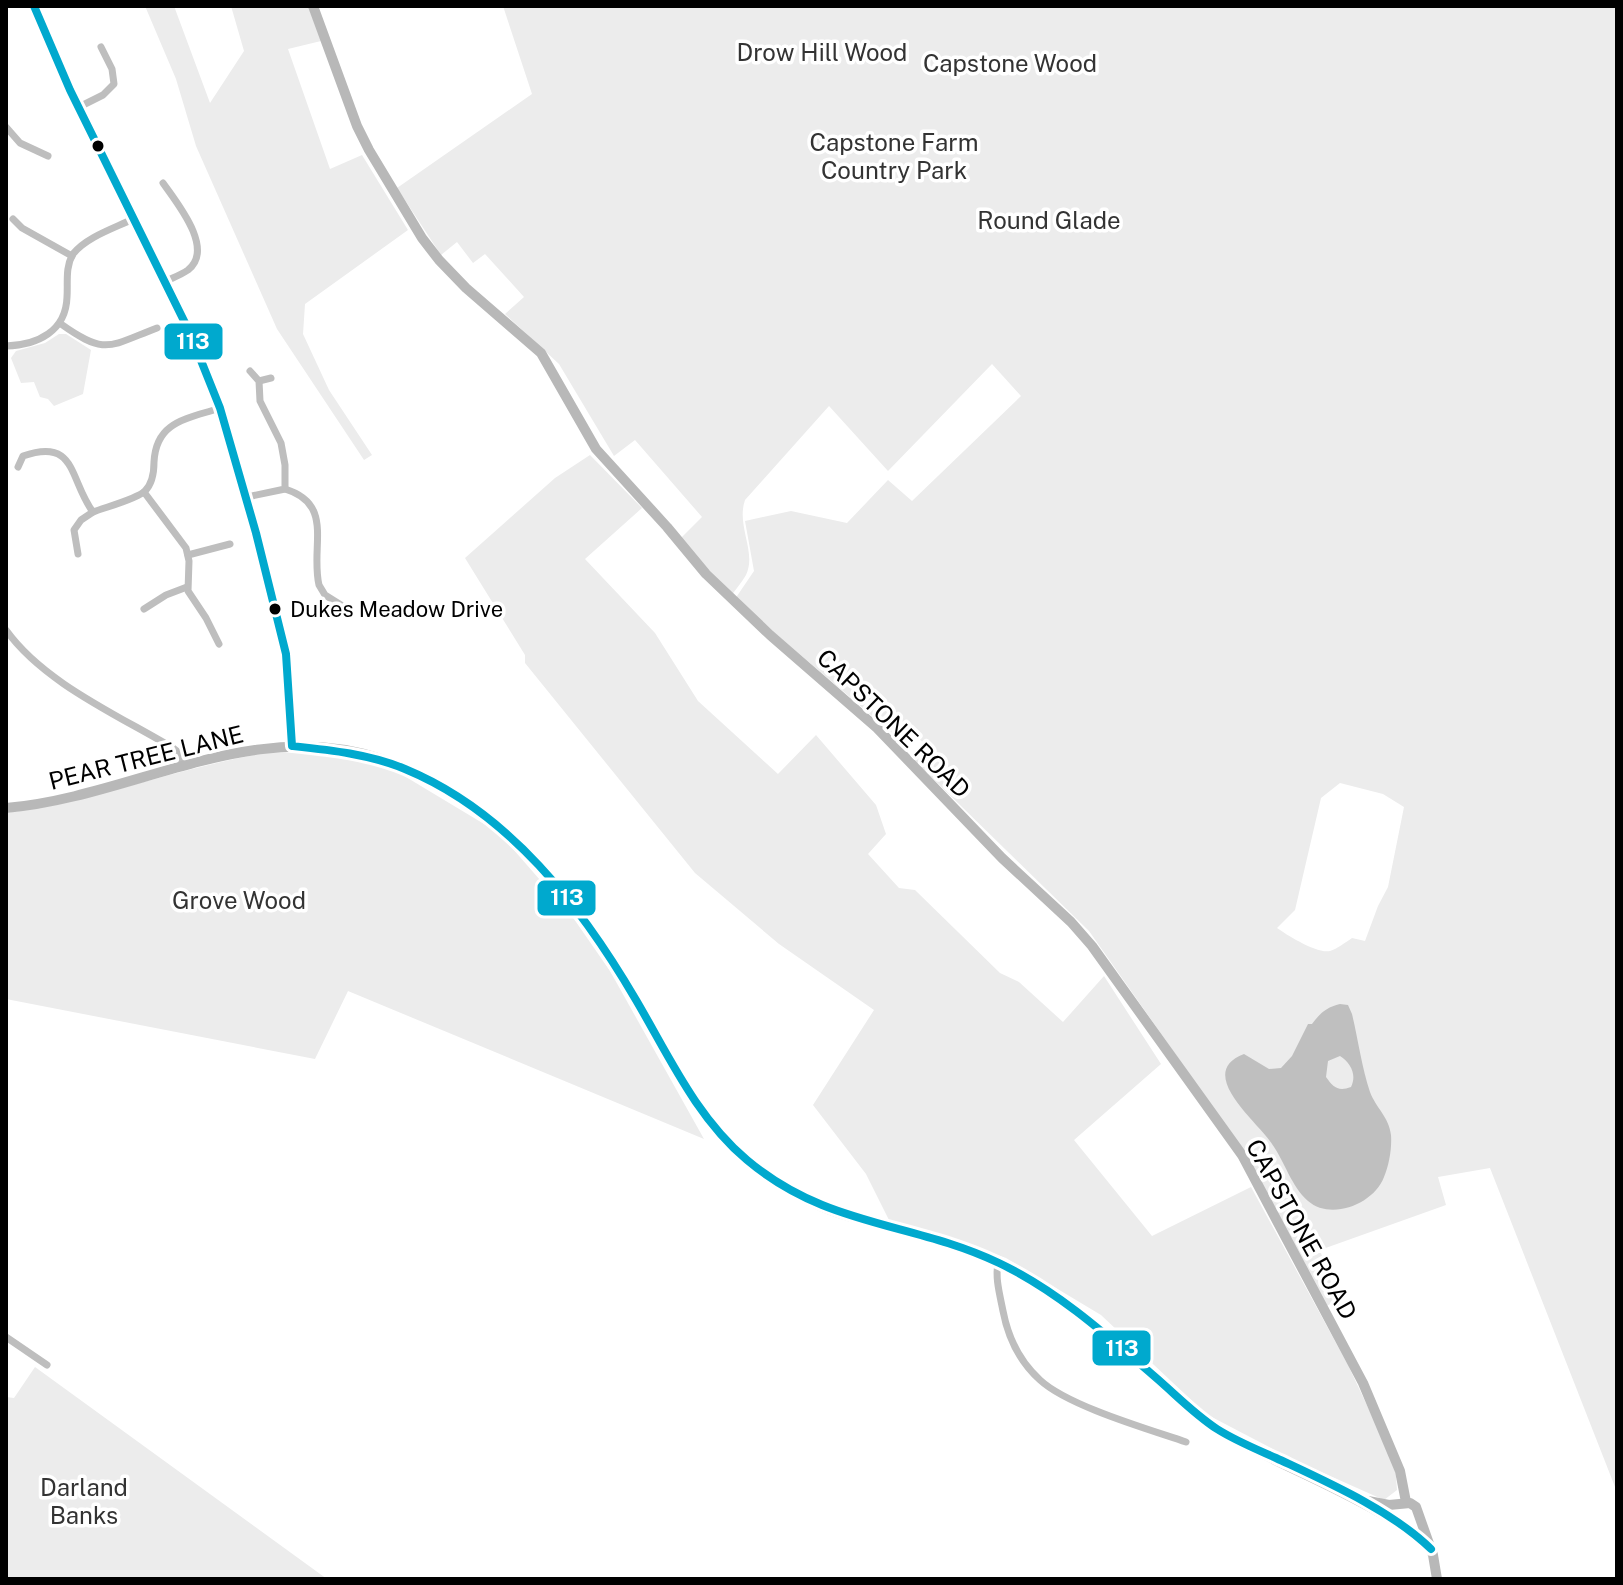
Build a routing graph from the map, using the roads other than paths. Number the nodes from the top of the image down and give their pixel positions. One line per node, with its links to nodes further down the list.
1 (34, 6): 4 (street)
2 (313, 6): 40 (street, CAPSTONE ROAD)
3 (101, 47): 4 (street)
4 (79, 107): 9 (street)
5 (6, 127): 6 (street)
6 (48, 156)
7 (163, 183): 11 (street)
8 (13, 219): 10 (street)
9 (133, 219): 10 (street); 11 (street)
10 (72, 256): 12 (street)
11 (164, 282): 18 (street)
12 (61, 324): 13 (street); 14 (street)
13 (157, 328)
14 (6, 346)
15 (250, 371): 17 (street)
16 (271, 378): 17 (street)
17 (259, 381): 20 (street)
18 (220, 408): 21 (street); 22 (street)
19 (18, 467): 23 (street)
20 (285, 489): 22 (street); 28 (street)
21 (144, 492): 23 (street); 26 (street)
22 (247, 497): 32 (street)
23 (93, 512): 25 (street)
24 (230, 544): 26 (street)
25 (78, 554)
26 (188, 555): 27 (street)
27 (187, 587): 29 (street); 31 (street)
28 (341, 605)
29 (144, 609)
30 (6, 630): 33 (street)
31 (219, 644)
32 (292, 746): 33 (street, PEAR TREE LANE); 35 (street, PEAR TREE LANE)
33 (183, 764): 34 (street, PEAR TREE LANE)
34 (6, 808)
35 (998, 1263): 38 (street); 39 (street, PEAR TREE LANE)
36 (6, 1337): 37 (street)
37 (47, 1365)
38 (1186, 1442)
39 (1354, 1497): 40 (street, PEAR TREE LANE); 42 (street, PEAR TREE LANE)
40 (1402, 1504): 41 (street); 42 (street)
41 (1418, 1518): 42 (street); 43 (street)
42 (1402, 1526): 43 (street)
43 (1431, 1549): 44 (street)
44 (1437, 1579)

